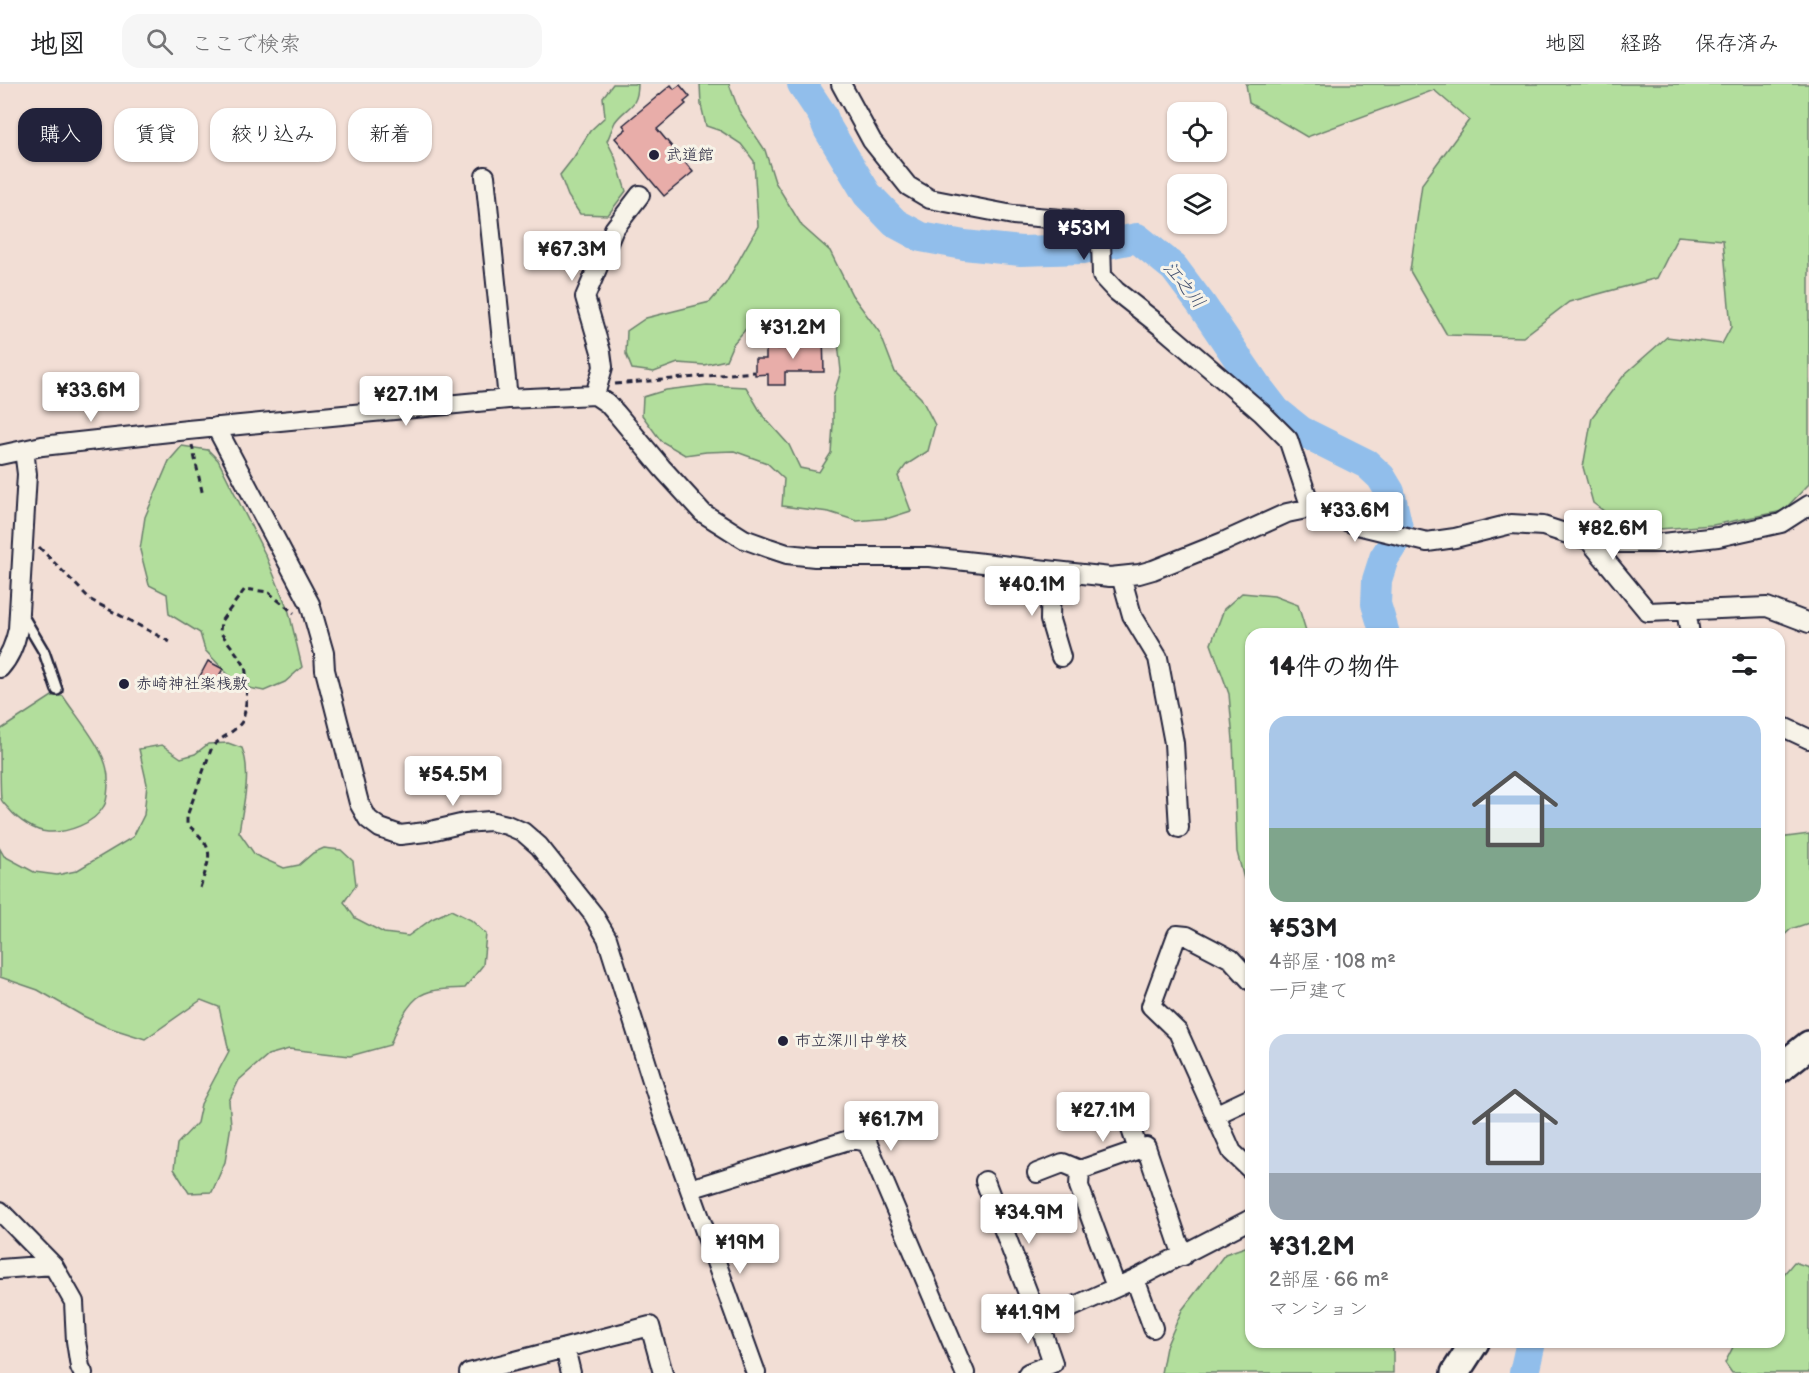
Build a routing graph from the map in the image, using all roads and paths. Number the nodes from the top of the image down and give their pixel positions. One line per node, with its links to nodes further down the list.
1 (841, 84): 13 (street)
2 (485, 176): 6 (street)
3 (640, 195): 5 (street)
4 (754, 372): 5 (path)
5 (596, 390): 6 (street); 16 (street)
6 (508, 399): 7 (street)
7 (216, 427): 8 (street); 42 (street)
8 (188, 430): 9 (street); 11 (path)
9 (24, 450): 10 (street); 18 (street)
10 (0, 455)
11 (203, 496)
12 (1809, 505): 14 (street)
13 (1311, 508): 14 (street); 17 (street)
14 (1588, 539): 19 (street)
15 (36, 543): 23 (path)
16 (1051, 571): 17 (street); 24 (street)
17 (1121, 576): 29 (street)
18 (19, 610): 25 (street); 26 (lane)
19 (1686, 610): 21 (street); 22 (street)
20 (298, 616): 30 (path)
21 (1809, 623)
22 (1689, 628)
23 (172, 643)
24 (1061, 657)
25 (0, 668)
26 (57, 690)
27 (1785, 728): 28 (street)
28 (1809, 738)
29 (1179, 828)
30 (200, 888)
31 (1245, 974): 35 (street)
32 (1809, 1046): 33 (main road)
33 (1785, 1064)
34 (1245, 1101): 35 (street)
35 (1215, 1115): 38 (street)
36 (1129, 1123): 37 (street)
37 (1138, 1150): 39 (street); 45 (street)
38 (1245, 1164)
39 (1080, 1170): 40 (street); 49 (street)
40 (1037, 1173)
41 (985, 1180): 50 (street)
42 (690, 1189): 58 (street); 59 (street)
43 (0, 1210): 46 (street)
44 (1245, 1222): 45 (street)
45 (1183, 1256): 48 (street)
46 (53, 1265): 47 (street); 54 (street)
47 (0, 1269)
48 (1134, 1279): 49 (street); 51 (street)
49 (1116, 1287): 50 (street)
50 (1039, 1322): 60 (street)
51 (1153, 1328)
52 (565, 1348): 55 (street); 56 (street); 57 (street)
53 (1471, 1348): 61 (main road)
54 (83, 1373)
55 (469, 1373)
56 (571, 1373)
57 (663, 1373)
58 (756, 1373)
59 (964, 1373)
60 (1028, 1373)
61 (1455, 1373)

